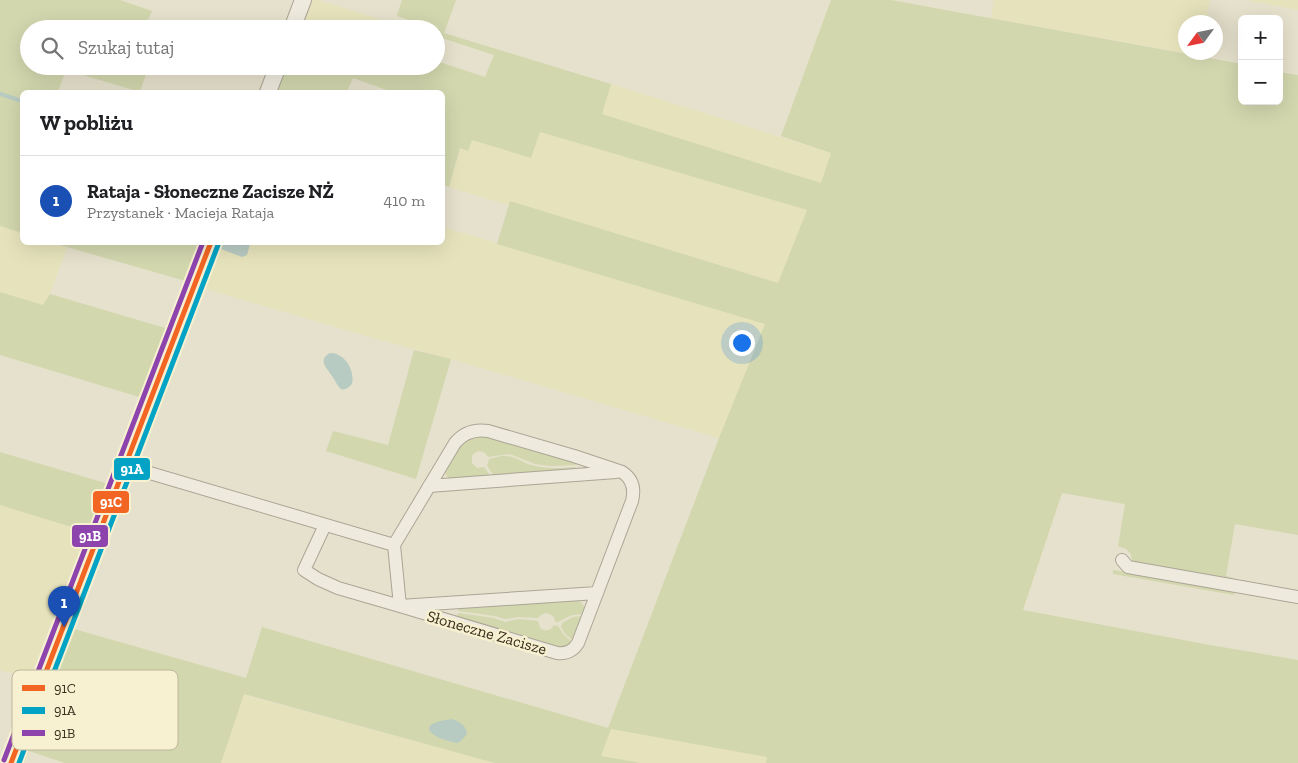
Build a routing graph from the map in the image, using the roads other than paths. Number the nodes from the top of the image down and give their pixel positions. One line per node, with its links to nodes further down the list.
1 (303, 0): 2 (street)
2 (295, 20)
3 (275, 75): 4 (street)
4 (269, 90)
5 (210, 245): 6 (street)
6 (126, 466): 9 (street); 15 (street)
7 (622, 472): 8 (street); 8 (street); 12 (street, Słoneczne Zacisze)
8 (429, 486): 10 (street)
9 (326, 525): 10 (street); 14 (street, Słoneczne Zacisze)
10 (394, 545): 14 (street)
11 (1122, 560): 13 (street)
12 (597, 593): 14 (street, Słoneczne Zacisze); 14 (street, Słoneczne Zacisze)
13 (1298, 597)
14 (400, 606)
15 (48, 670)
16 (17, 750): 17 (street)
17 (12, 763)

